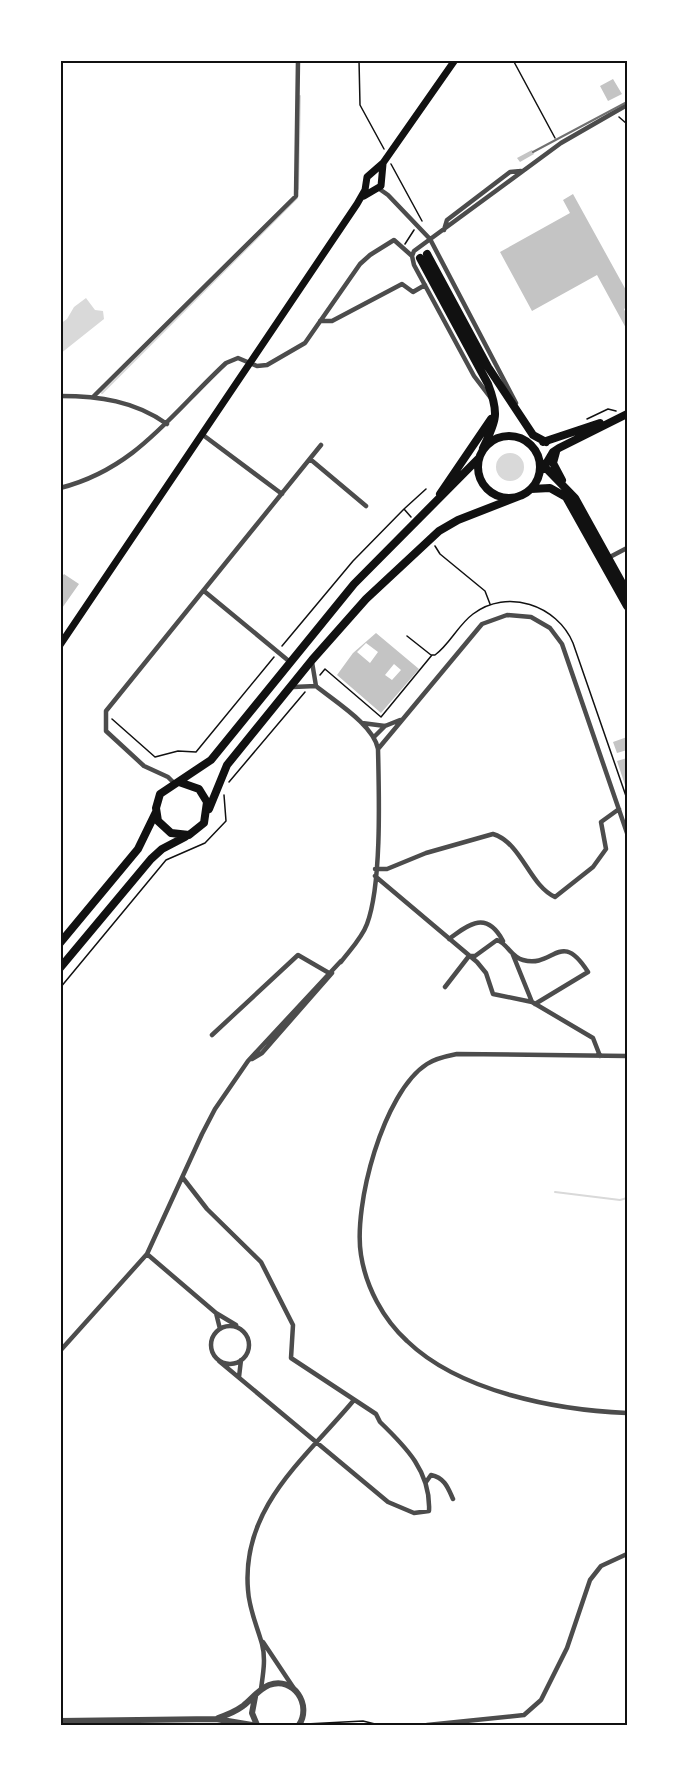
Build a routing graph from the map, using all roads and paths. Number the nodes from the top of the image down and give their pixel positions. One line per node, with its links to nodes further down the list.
1 (298, 60): 24 (street)
2 (359, 60): 9 (path)
3 (455, 60): 9 (main road)
4 (513, 60): 8 (path)
5 (627, 105): 6 (street)
6 (615, 115): 7 (path); 8 (street)
7 (627, 124)
8 (559, 145): 16 (street)
9 (387, 160): 10 (main road); 11 (main road)
10 (374, 172): 11 (main road); 12 (main road)
11 (383, 179): 13 (main road); 14 (street)
12 (367, 183): 13 (main road); 15 (main road)
13 (377, 188): 14 (street); 15 (main road)
14 (388, 195): 16 (street)
15 (360, 200): 22 (main road)
16 (430, 239): 17 (street); 19 (street)
17 (418, 248): 18 (street); 19 (street)
18 (420, 256): 20 (street); 21 (street); 25 (main road); 27 (main road)
19 (447, 274): 27 (street)
20 (425, 285): 21 (street); 25 (street)
21 (320, 321): 22 (street)
22 (251, 363): 29 (street); 30 (main road)
23 (60, 396): 24 (street)
24 (94, 396): 29 (street)
25 (496, 404): 34 (main road); 46 (main road)
26 (622, 414): 28 (path); 32 (main road); 35 (main road)
27 (523, 418): 31 (main road); 32 (main road)
28 (586, 419)
29 (167, 424): 39 (street)
30 (203, 435): 43 (street); 56 (main road)
31 (527, 440): 32 (main road); 34 (main road); 38 (main road)
32 (546, 442)
33 (321, 445): 37 (street)
34 (483, 448): 36 (main road)
35 (559, 448): 38 (main road); 42 (main road)
36 (479, 458): 44 (main road); 46 (main road)
37 (310, 459): 43 (street); 45 (street)
38 (542, 464): 41 (main road); 42 (main road)
39 (60, 488)
40 (426, 489): 47 (path)
41 (531, 489): 44 (main road); 55 (main road)
42 (571, 493): 51 (main road)
43 (282, 494): 52 (street)
44 (522, 495): 49 (main road)
45 (366, 506)
46 (433, 506): 48 (main road)
47 (404, 509): 48 (path); 57 (path)
48 (415, 523): 61 (main road)
49 (429, 539): 54 (path); 60 (main road)
50 (627, 548): 51 (street)
51 (608, 558): 53 (main road)
52 (204, 591): 57 (street); 71 (street)
53 (627, 592)
54 (490, 604)
55 (627, 606)
56 (60, 645)
57 (278, 652): 61 (street); 65 (path)
58 (578, 655): 72 (path)
59 (432, 656): 62 (path)
60 (312, 660): 63 (street); 64 (main road)
61 (291, 662): 71 (main road)
62 (318, 676)
63 (316, 686): 64 (street); 67 (street)
64 (290, 687): 74 (main road)
65 (109, 717)
66 (402, 719): 68 (street); 70 (street); 73 (street)
67 (361, 723): 68 (street); 69 (street)
68 (385, 726): 69 (street)
69 (374, 737): 70 (street)
70 (378, 749): 79 (street)
71 (176, 782): 74 (main road); 75 (main road)
72 (627, 799)
73 (619, 809): 76 (street); 79 (street)
74 (208, 810): 78 (main road)
75 (156, 812): 78 (main road); 82 (main road)
76 (625, 821): 77 (street)
77 (627, 833)
78 (189, 835): 87 (main road)
79 (375, 869): 80 (street)
80 (375, 876): 81 (street); 86 (street)
81 (449, 939): 83 (street); 85 (street)
82 (60, 943)
83 (506, 946): 84 (street); 85 (street)
84 (512, 954): 90 (street); 90 (street)
85 (469, 956): 89 (street); 90 (street)
86 (341, 961): 88 (street); 94 (street)
87 (60, 968)
88 (329, 973): 91 (street); 94 (street)
89 (445, 987)
90 (534, 1003): 92 (street)
91 (212, 1035)
92 (600, 1056): 93 (street); 105 (street)
93 (627, 1056)
94 (248, 1061): 95 (street)
95 (183, 1178): 96 (street); 107 (street)
96 (147, 1254): 97 (street); 100 (street)
97 (216, 1313): 98 (street); 99 (street)
98 (236, 1325): 99 (street); 101 (street)
99 (220, 1329): 102 (street)
100 (60, 1352)
101 (241, 1360): 102 (street); 103 (street)
102 (219, 1361): 103 (street)
103 (239, 1377): 106 (street)
104 (354, 1400): 106 (street)
105 (627, 1413)
106 (318, 1443): 107 (street); 110 (street)
107 (426, 1482): 108 (street)
108 (453, 1499)
109 (627, 1554): 120 (street)
110 (256, 1629): 111 (street); 112 (street)
111 (296, 1690): 112 (street); 116 (street)
112 (259, 1692): 113 (street); 118 (street)
113 (216, 1719): 115 (street); 117 (street)
114 (60, 1721): 115 (street)
115 (109, 1723)
116 (299, 1724): 119 (path)
117 (252, 1725)
118 (257, 1725)
119 (379, 1725)
120 (427, 1725)

